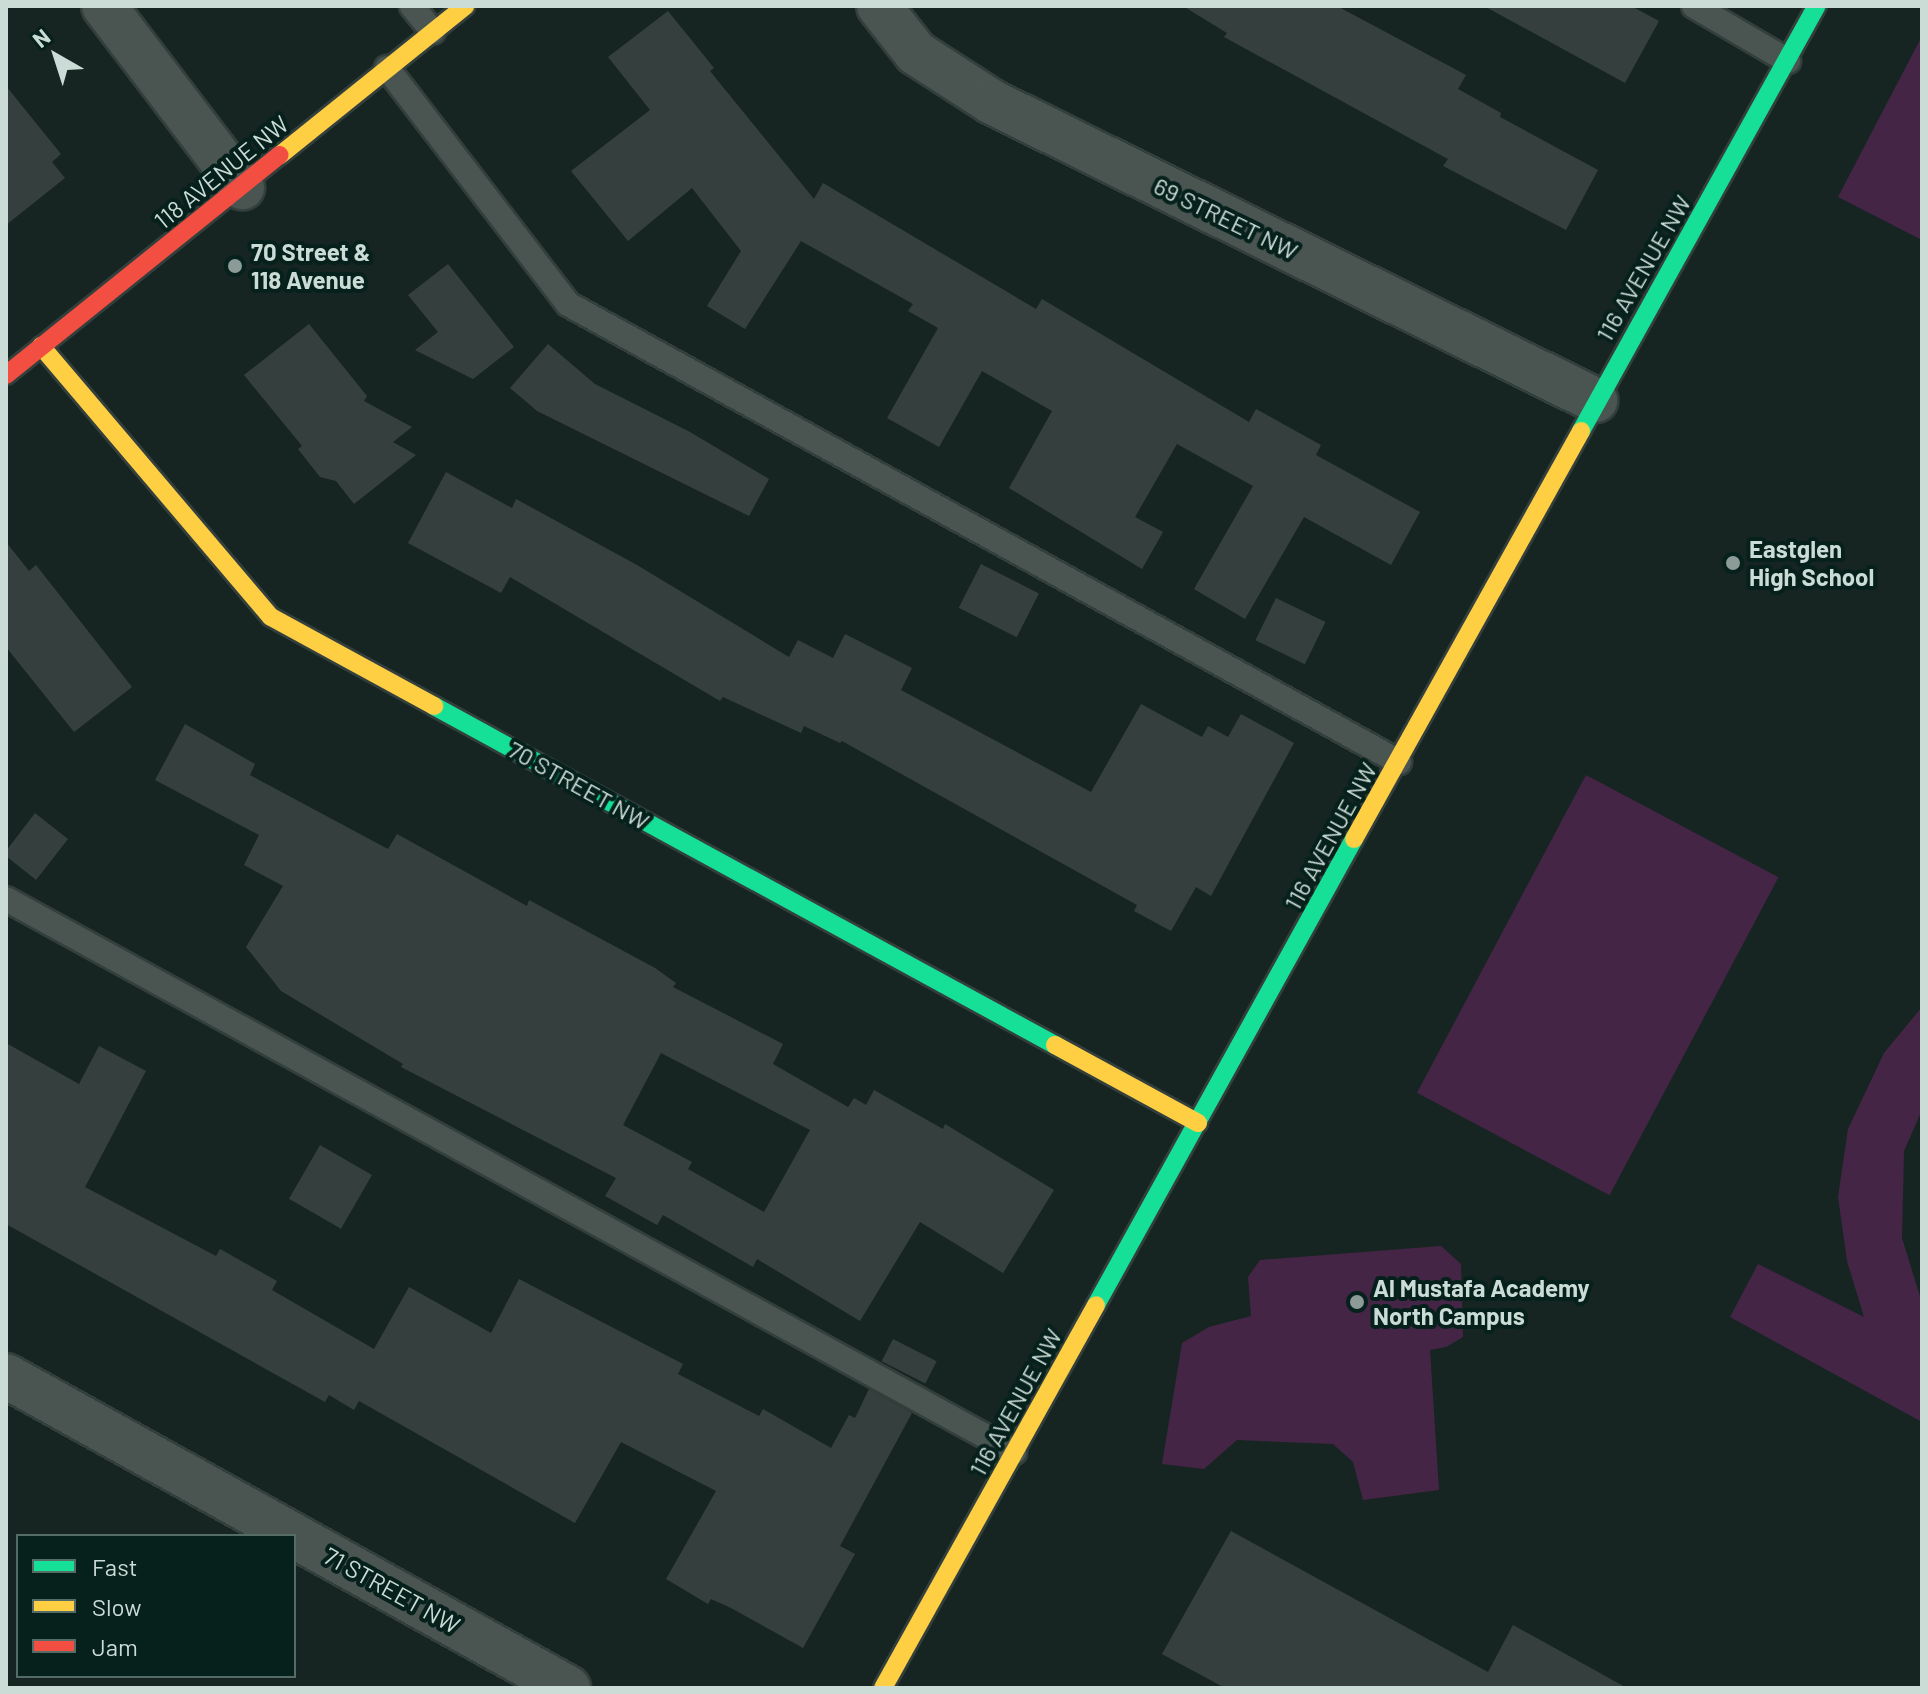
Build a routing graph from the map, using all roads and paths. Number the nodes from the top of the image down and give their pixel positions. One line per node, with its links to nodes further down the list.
1 (104, 6): 10 (street)
2 (412, 6): 7 (lane)
3 (465, 6): 7 (street, 118 AVENUE NW)
4 (879, 6): 13 (street, 69 STREET NW)
5 (1694, 6): 8 (lane)
6 (1817, 6): 8 (street, 116 AVENUE NW)
7 (433, 32): 9 (street, 118 AVENUE NW)
8 (1788, 61): 13 (street, 116 AVENUE NW)
9 (387, 68): 10 (street, 118 AVENUE NW); 14 (lane)
10 (242, 187): 11 (street, 118 AVENUE NW)
11 (41, 346): 12 (street, 118 AVENUE NW); 16 (street, 70 STREET NW)
12 (6, 375)
13 (1595, 400): 14 (street, 116 AVENUE NW)
14 (1399, 762): 16 (street, 116 AVENUE NW)
15 (6, 899): 18 (lane)
16 (1198, 1123): 18 (street, 116 AVENUE NW)
17 (6, 1376): 19 (street, 71 STREET NW)
18 (1014, 1452): 22 (street, 116 AVENUE NW)
19 (291, 1534)
20 (296, 1537): 21 (street, 71 STREET NW)
21 (568, 1688)
22 (883, 1688)

